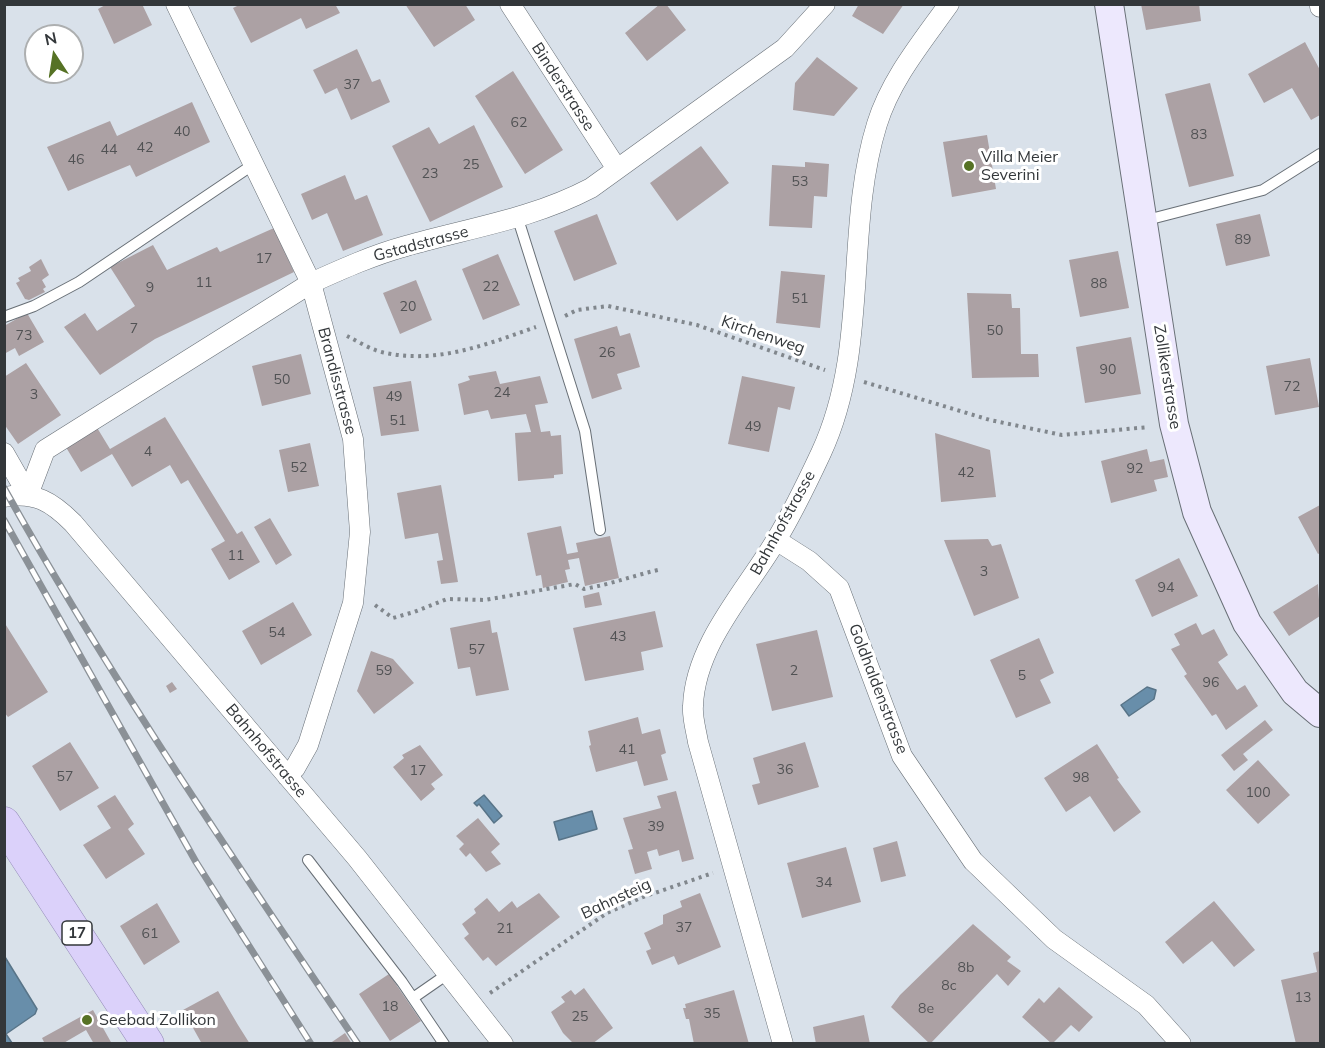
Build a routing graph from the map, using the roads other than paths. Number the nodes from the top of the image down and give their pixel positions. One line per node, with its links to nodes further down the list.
1 (176, 4): 7 (street, Brandisstrasse)
2 (510, 4): 8 (street, Binderstrasse)
3 (825, 4): 8 (street, Gstadstrasse)
4 (950, 4): 17 (street, Bahnhofstrasse)
5 (1109, 4): 10 (main road, Zollikerstrasse)
6 (1320, 154): 10 (lane)
7 (254, 164): 11 (street, Brandisstrasse); 12 (lane)
8 (617, 169): 9 (street, Gstadstrasse)
9 (518, 219): 11 (street, Gstadstrasse); 16 (lane)
10 (1143, 221): 18 (main road, Zollikerstrasse)
11 (311, 283): 14 (street, Gstadstrasse); 19 (street, Brandisstrasse)
12 (4, 317)
13 (4, 453): 14 (street)
14 (28, 495): 15 (street, Bahnhofstrasse); 19 (street, Bahnhofstrasse)
15 (4, 497)
16 (600, 530)
17 (776, 540): 27 (street, Bahnhofstrasse); 28 (street, Goldhaldenstrasse)
18 (1320, 713)
19 (287, 776): 22 (street, Bahnhofstrasse)
20 (4, 823): 24 (main road, 17)
21 (308, 860): 23 (lane)
22 (449, 973): 23 (lane); 26 (street, Bahnhofstrasse)
23 (413, 998): 25 (lane)
24 (148, 1044)
25 (444, 1044)
26 (503, 1044)
27 (783, 1044)
28 (1181, 1044)

